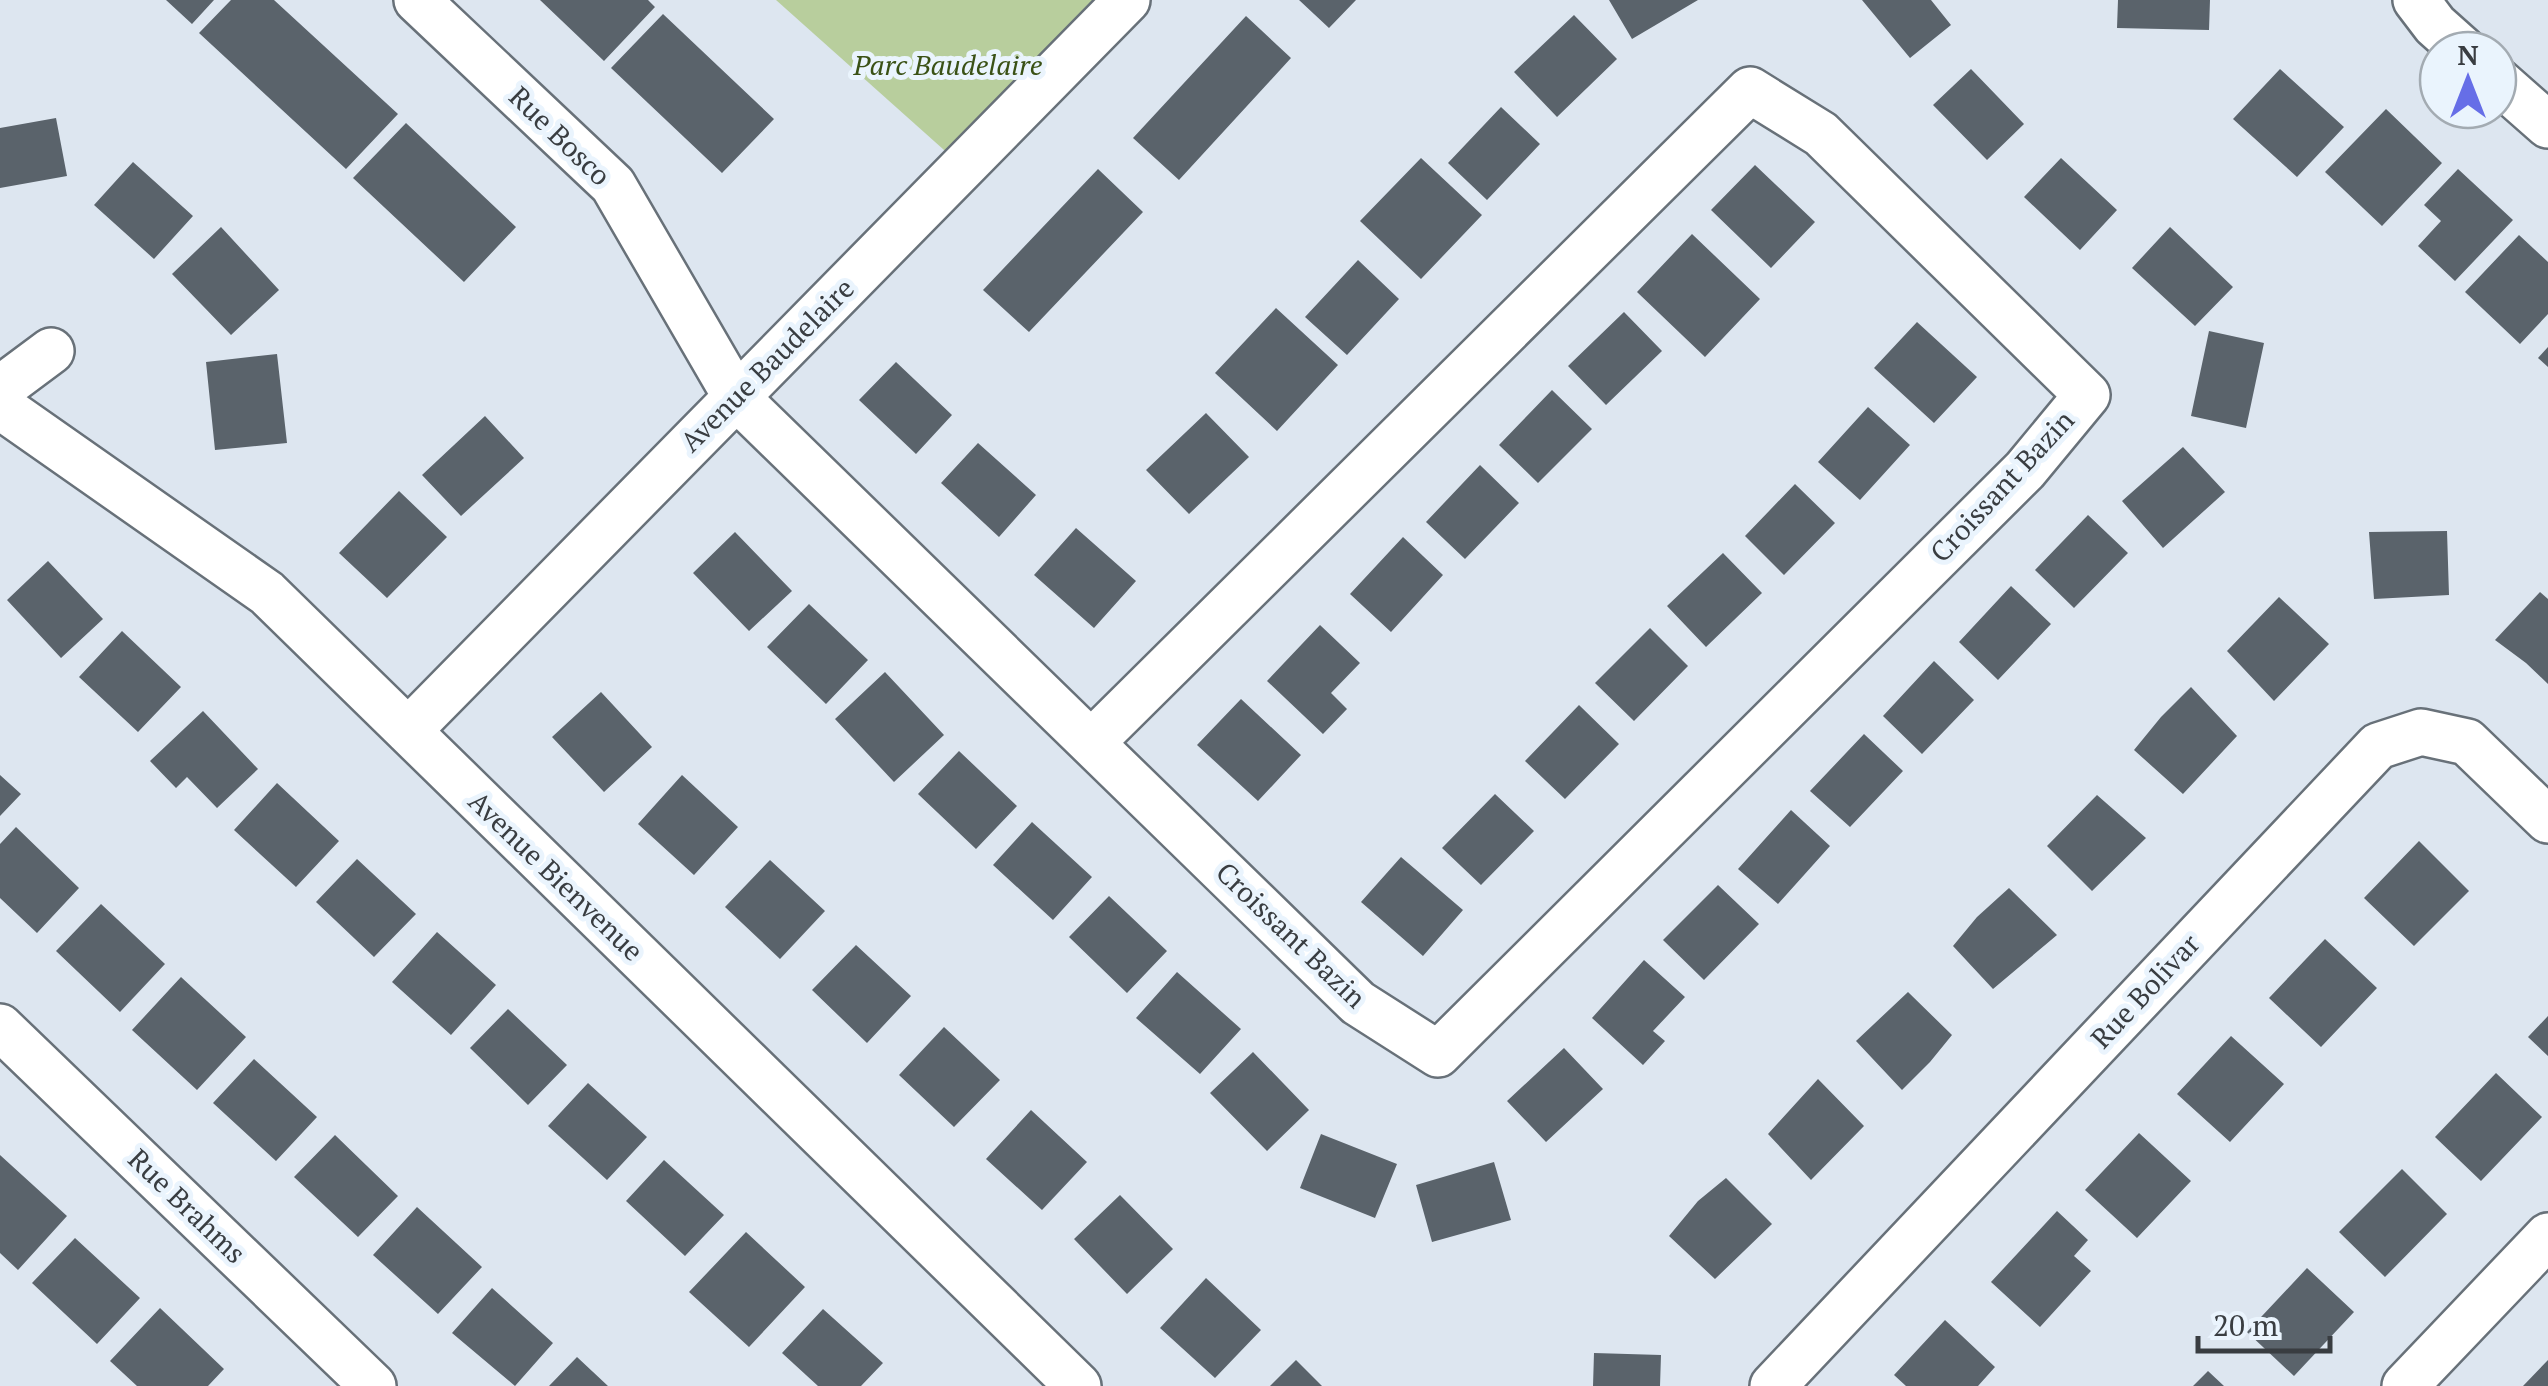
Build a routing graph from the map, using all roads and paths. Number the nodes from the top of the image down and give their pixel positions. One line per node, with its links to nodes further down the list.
1 (417, 0): 9 (street, Rue Bosco)
2 (1128, 0): 9 (street, Avenue Baudelaire)
3 (2416, 0): 4 (street)
4 (2441, 30)
5 (2518, 99): 6 (street)
6 (2548, 125)
7 (51, 351): 8 (street)
8 (0, 389)
9 (736, 397): 11 (street, Avenue Baudelaire); 12 (street, Croissant Bazin)
10 (0, 406): 11 (street, Avenue Bienvenue)
11 (408, 731): 17 (street, Avenue Bienvenue)
12 (1092, 742): 12 (street, Croissant Bazin)
13 (2548, 820): 18 (street, Rue Bolivar)
14 (0, 1027): 16 (street, Rue Brahms)
15 (2548, 1236): 19 (street)
16 (373, 1386)
17 (1078, 1386)
18 (1773, 1386)
19 (2405, 1386)

